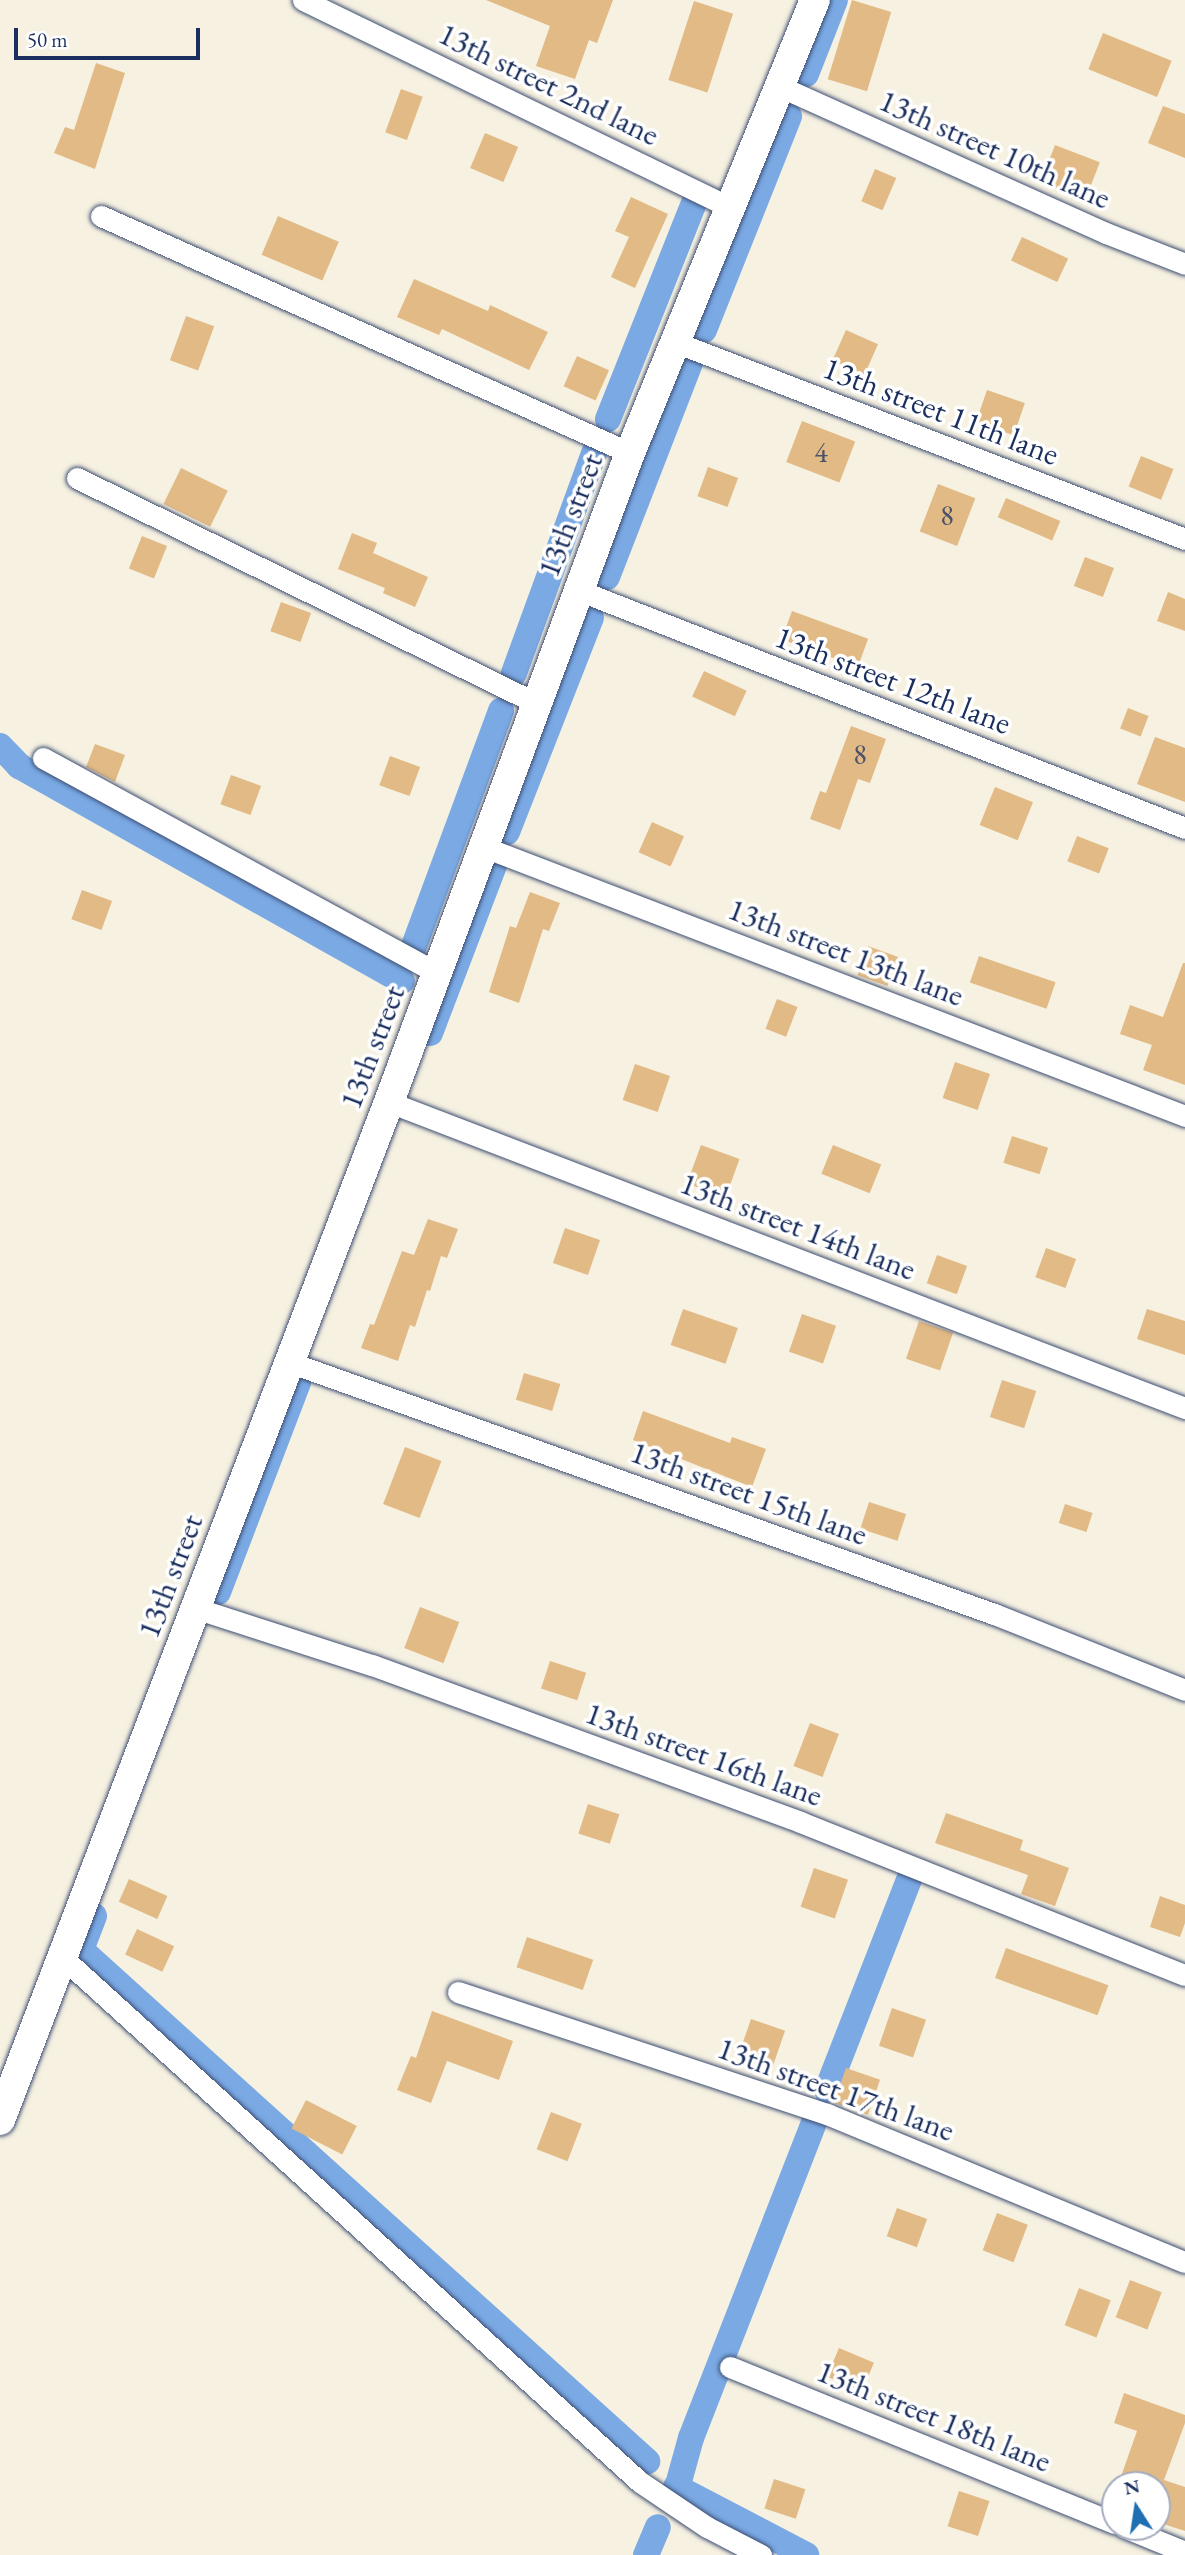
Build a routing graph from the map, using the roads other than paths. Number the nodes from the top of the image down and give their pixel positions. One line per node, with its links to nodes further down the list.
1 (303, 0): 4 (street, 13th street 2nd lane)
2 (815, 0): 3 (street, 13th street)
3 (781, 87): 4 (street, 13th street); 6 (street, 13th street 10th lane)
4 (729, 207): 7 (street, 13th street)
5 (101, 216): 8 (street)
6 (1185, 264)
7 (675, 342): 8 (street, 13th street); 10 (street, 13th street 11th lane)
8 (630, 453): 11 (street, 13th street)
9 (77, 478): 12 (street)
10 (1185, 539)
11 (578, 590): 12 (street, 13th street); 14 (street, 13th street 12th lane)
12 (538, 704): 15 (street, 13th street)
13 (43, 758): 16 (street)
14 (1185, 828)
15 (484, 847): 16 (street, 13th street); 18 (street, 13th street 13th lane)
16 (437, 973): 17 (street, 13th street)
17 (389, 1102): 19 (street, 13th street); 20 (street, 13th street 14th lane)
18 (1185, 1116)
19 (289, 1362): 21 (street, 13th street); 22 (street, 13th street 15th lane)
20 (1185, 1408)
21 (195, 1608): 23 (street, 13th street); 24 (street, 13th street 16th lane)
22 (1185, 1690)
23 (62, 1956): 26 (street, 13th street); 32 (street)
24 (1185, 1975)
25 (458, 1992): 27 (street, 13th street 17th lane)
26 (0, 2120)
27 (1185, 2263)
28 (730, 2367): 29 (street, 13th street 18th lane)
29 (1101, 2517)
30 (1158, 2541): 31 (street)
31 (1185, 2552)
32 (761, 2555)

